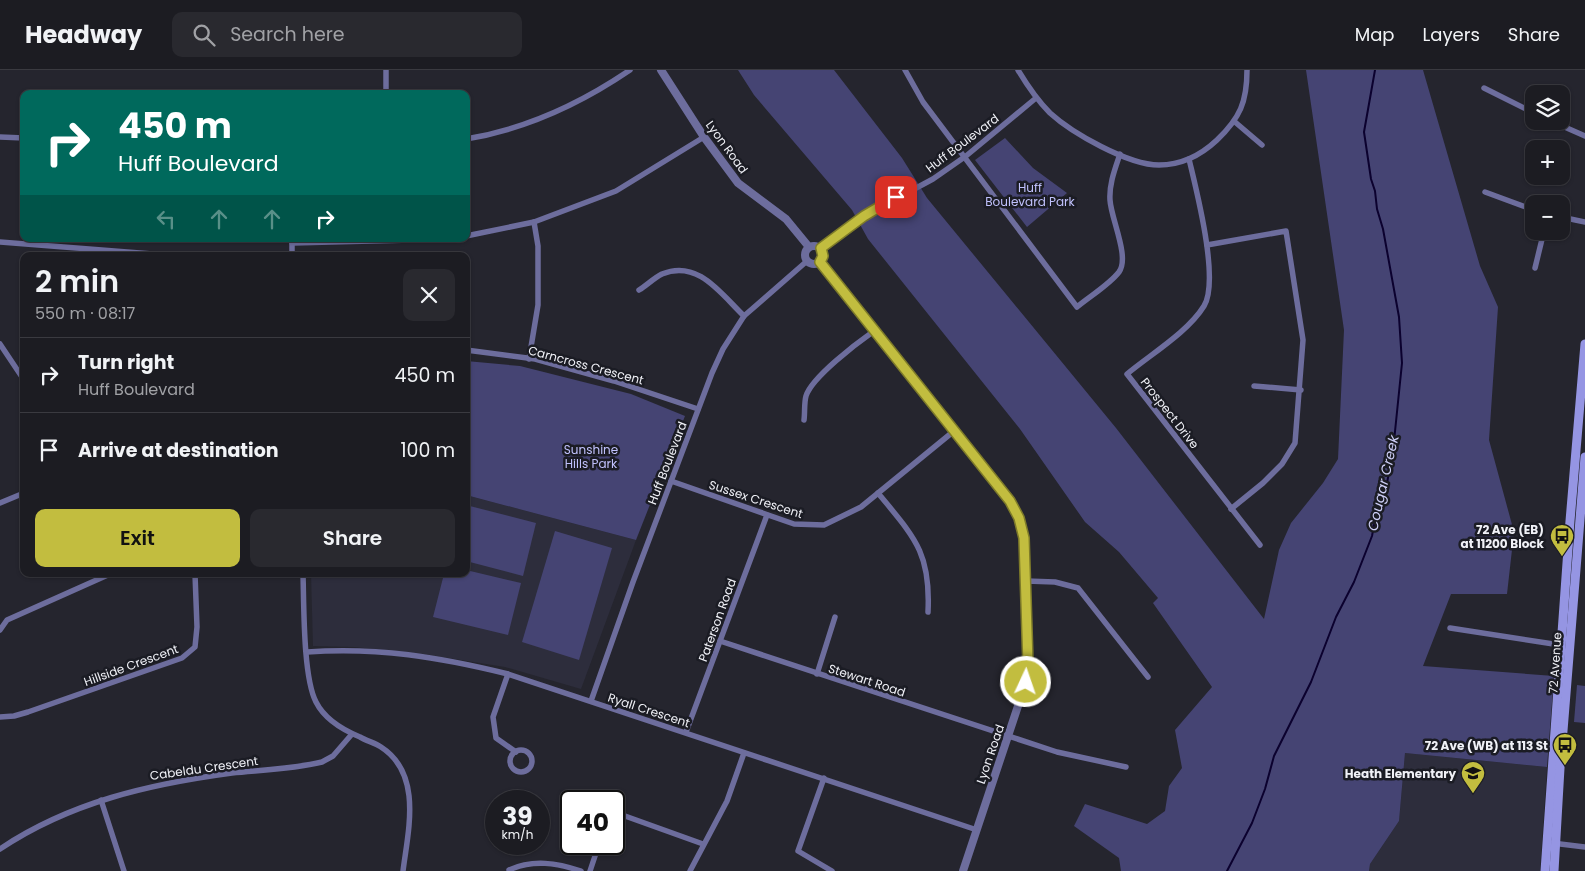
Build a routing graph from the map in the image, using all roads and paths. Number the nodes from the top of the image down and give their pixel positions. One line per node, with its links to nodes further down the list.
1 (386, 70): 8 (street)
2 (630, 70): 16 (street)
3 (661, 70): 17 (street, Lyon Road)
4 (905, 70): 20 (street)
5 (1018, 70): 9 (street)
6 (1247, 70): 11 (street)
7 (1484, 88): 10 (street)
8 (386, 90)
9 (1036, 98): 19 (street); 20 (street, Huff Boulevard)
10 (1525, 108)
11 (1235, 122): 18 (street); 21 (street)
12 (1570, 129): 13 (street)
13 (1585, 136)
14 (0, 137): 15 (street)
15 (20, 138)
16 (470, 138)
17 (704, 138): 25 (street); 31 (street, Lyon Road)
18 (1262, 144)
19 (1120, 154): 20 (street); 21 (street)
20 (966, 156): 32 (street, Huff Boulevard)
21 (1190, 159): 30 (street, Prospect Drive)
22 (1485, 192): 23 (street)
23 (1525, 207)
24 (1570, 219): 26 (street)
25 (534, 222): 27 (street); 43 (street)
26 (1585, 222)
27 (470, 235)
28 (1542, 240): 36 (street)
29 (0, 242): 33 (street)
30 (1207, 245): 46 (street); 55 (street, Prospect Drive)
31 (809, 247): 32 (street); 34 (street)
32 (821, 248): 35 (street)
33 (127, 252)
34 (807, 260): 35 (street); 38 (street, Huff Boulevard)
35 (820, 262): 39 (street, Lyon Road)
36 (1535, 268)
37 (639, 290): 38 (street)
38 (744, 316): 47 (street, Huff Boulevard)
39 (874, 332): 48 (street); 49 (street, Lyon Road)
40 (0, 344): 44 (street)
41 (1585, 344): 56 (main road, 72 Avenue)
42 (470, 351): 43 (street, Carncross Crescent)
43 (529, 359): 47 (street, Carncross Crescent)
44 (20, 373)
45 (1254, 386): 46 (street)
46 (1301, 390): 55 (street)
47 (698, 409): 51 (street, Huff Boulevard)
48 (804, 420)
49 (954, 431): 52 (street, Sussex Crescent); 62 (street, Lyon Road)
50 (1585, 457): 56 (main road, 72 Avenue)
51 (671, 481): 57 (street, Sussex Crescent); 73 (street, Huff Boulevard)
52 (878, 493): 57 (street, Sussex Crescent); 63 (street)
53 (20, 495): 54 (street)
54 (0, 503)
55 (1230, 509): 58 (street, Prospect Drive)
56 (1579, 510): 68 (main road, 72 Avenue); 85 (main road, 72 Avenue)
57 (767, 514): 67 (street, Paterson Road)
58 (1260, 545)
59 (103, 577): 66 (street)
60 (195, 577): 74 (street, Hillside Crescent)
61 (303, 577): 69 (street)
62 (1026, 581): 72 (street); 77 (street, Lyon Road)
63 (928, 612)
64 (835, 617): 71 (street)
65 (1450, 628): 68 (street, 72 Avenue)
66 (0, 630)
67 (720, 641): 71 (street, Stewart Road); 75 (street, Paterson Road)
68 (1560, 645): 85 (main road, 72 Avenue)
69 (307, 652): 70 (street, Ryall Crescent); 76 (street)
70 (508, 674): 73 (street, Ryall Crescent); 78 (street)
71 (817, 674): 77 (street, Stewart Road)
72 (1148, 677)
73 (592, 701): 75 (street, Ryall Crescent)
74 (0, 717)
75 (686, 732): 79 (street, Ryall Crescent)
76 (352, 734): 82 (street, Cabeldu Crescent); 93 (street)
77 (1009, 734): 80 (street, Stewart Road); 84 (street, Lyon Road)
78 (516, 752)
79 (744, 753): 81 (street, Ryall Crescent); 86 (street)
80 (1126, 767)
81 (824, 778): 84 (street, Ryall Crescent); 97 (street)
82 (101, 800): 88 (street, Cabeldu Crescent); 91 (street)
83 (625, 816): 86 (street)
84 (977, 830): 98 (street, Lyon Road)
85 (1552, 843): 87 (street); 99 (main road, 72 Avenue); 100 (main road, 72 Avenue)
86 (703, 844): 96 (street)
87 (1585, 847)
88 (0, 848)
89 (595, 855): 95 (street)
90 (509, 870): 94 (street)
91 (124, 871)
92 (398, 871): 93 (street)
93 (403, 871)
94 (581, 871)
95 (590, 871)
96 (690, 871)
97 (832, 871)
98 (964, 871)
99 (1545, 871)
100 (1554, 871)

